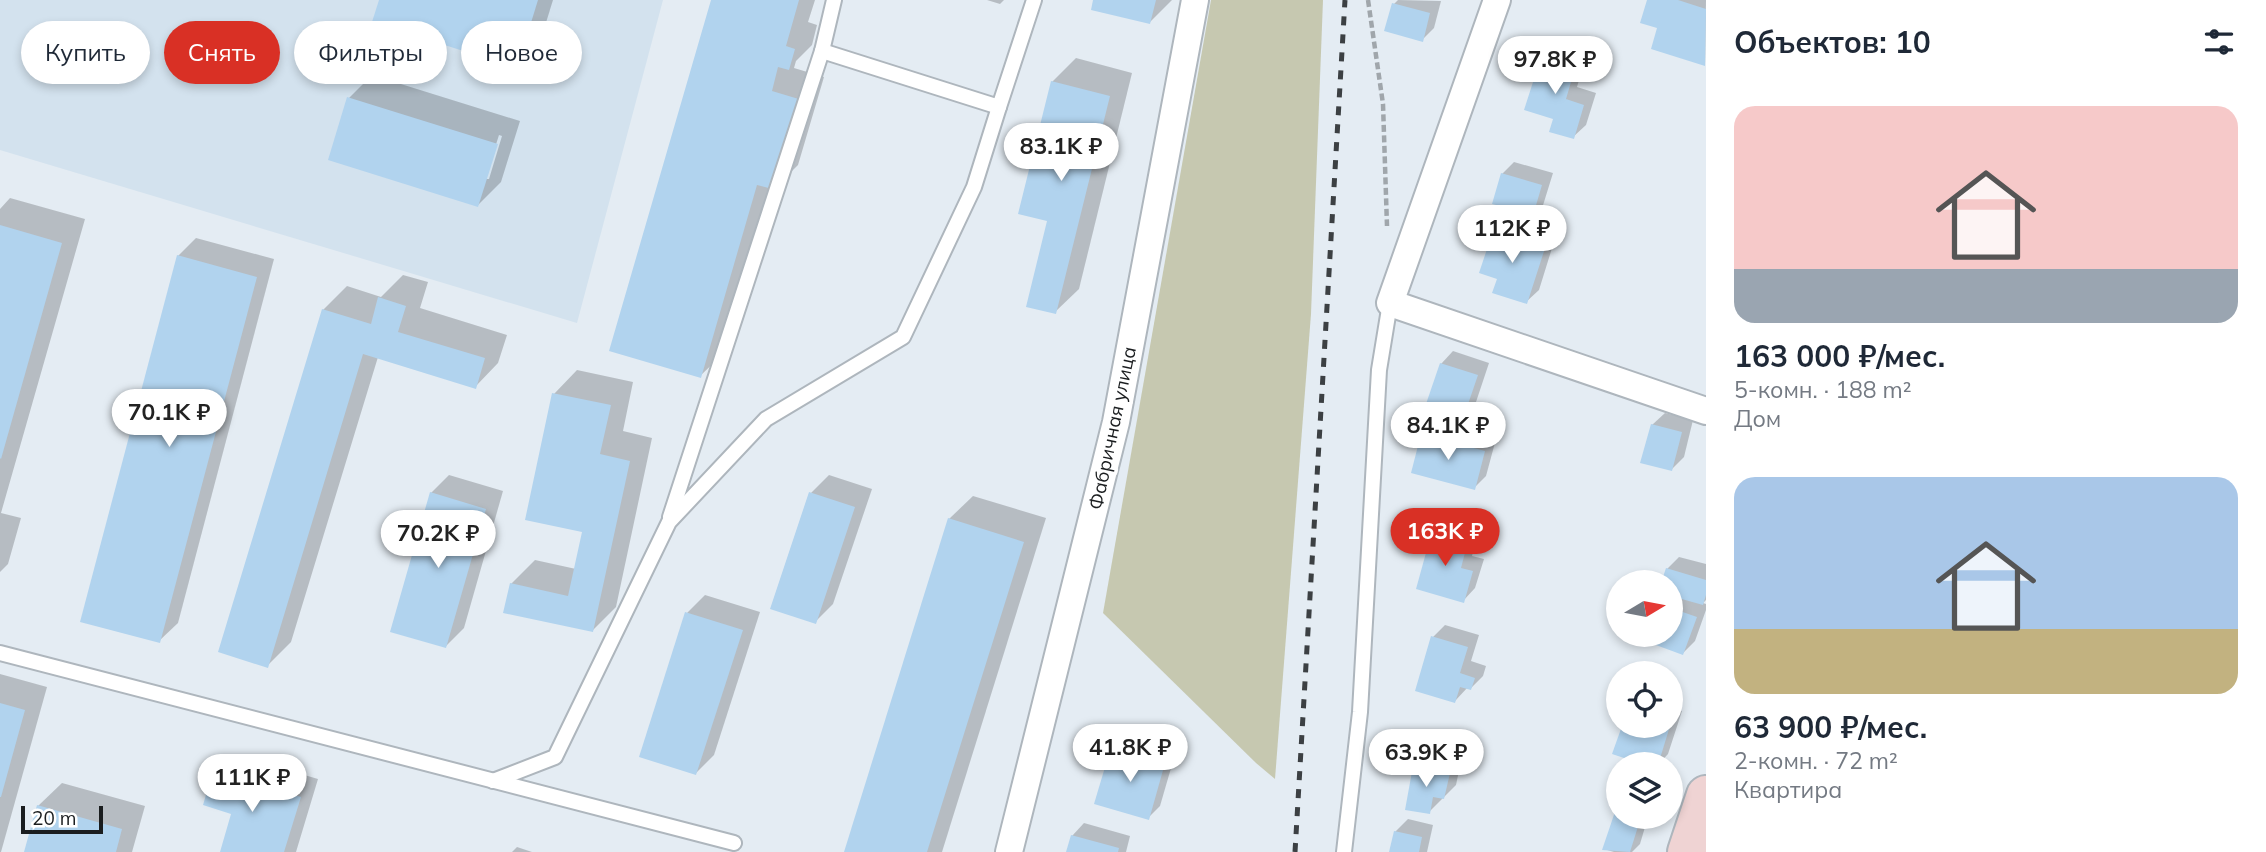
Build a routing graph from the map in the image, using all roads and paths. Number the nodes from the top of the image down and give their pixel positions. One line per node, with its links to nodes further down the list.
1 (834, 0): 6 (lane)
2 (1034, 0): 7 (lane)
3 (1195, 0): 16 (street, Фабричная улица)
4 (1368, 0): 8 (path)
5 (1497, 0): 9 (street)
6 (822, 51): 7 (lane); 11 (lane)
7 (999, 107): 11 (lane)
8 (1388, 236)
9 (1390, 303): 10 (street); 17 (lane)
10 (1706, 411)
11 (669, 522): 13 (lane)
12 (0, 653): 13 (lane)
13 (493, 781): 15 (lane)
14 (1706, 795): 18 (street)
15 (734, 843)
16 (1009, 852)
17 (1345, 852)
18 (1687, 852)

